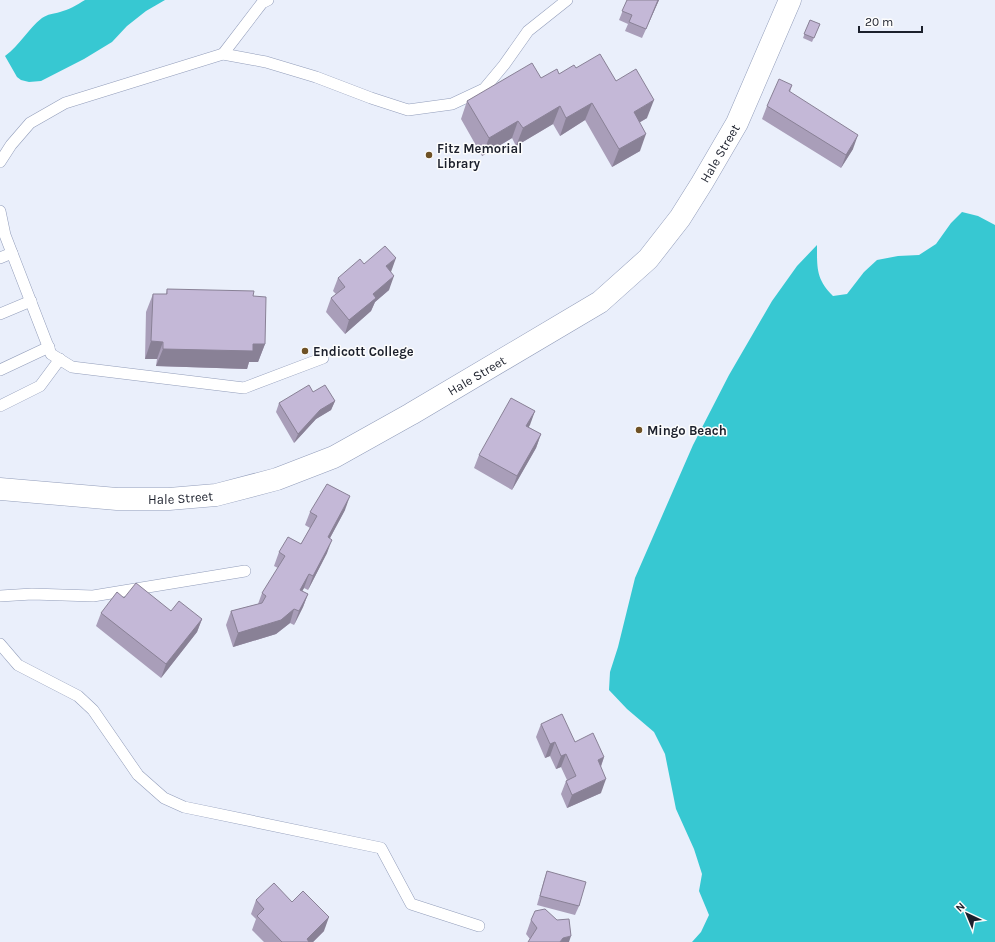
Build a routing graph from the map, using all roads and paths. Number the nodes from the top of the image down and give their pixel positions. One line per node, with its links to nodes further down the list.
1 (268, 0): 4 (lane)
2 (567, 0): 4 (lane)
3 (790, 0): 16 (main road, Hale Street)
4 (222, 54): 5 (lane)
5 (0, 162)
6 (0, 211): 7 (lane)
7 (12, 253): 8 (lane); 9 (lane)
8 (0, 258)
9 (32, 301): 10 (lane); 11 (lane)
10 (0, 314)
11 (49, 348): 13 (lane); 14 (lane)
12 (323, 358): 13 (lane)
13 (60, 360): 15 (lane)
14 (0, 370)
15 (0, 406)
16 (0, 489)
17 (245, 571): 18 (lane)
18 (0, 596)
19 (0, 644): 20 (lane)
20 (479, 926)

